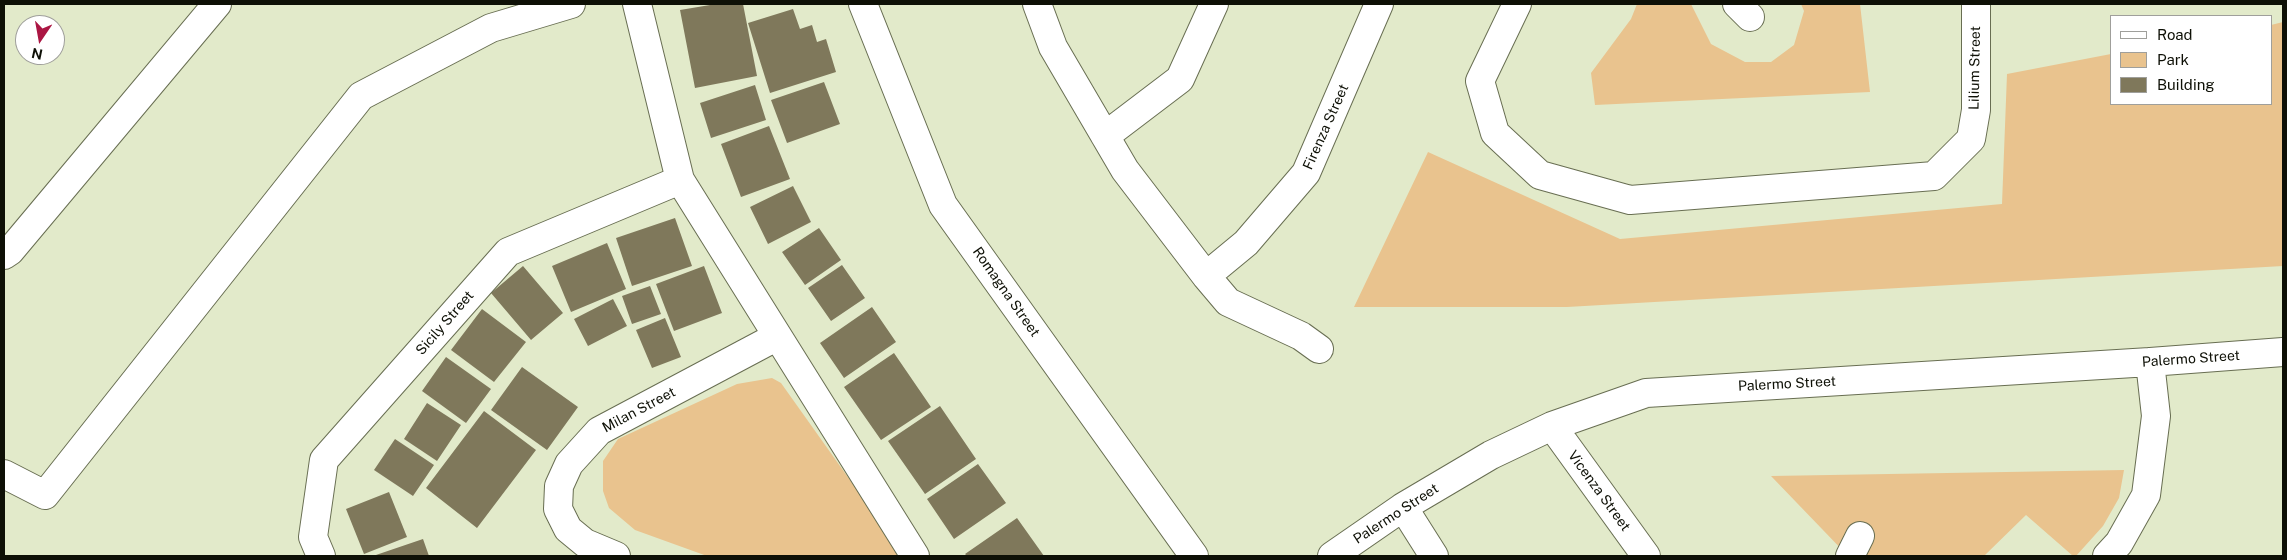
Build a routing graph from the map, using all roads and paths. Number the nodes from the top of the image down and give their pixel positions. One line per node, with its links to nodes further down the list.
1 (218, 4): 12 (street)
2 (571, 4): 19 (street)
3 (637, 4): 11 (street)
4 (863, 4): 24 (street, Romagna Street)
5 (1037, 4): 10 (street)
6 (1214, 4): 10 (street)
7 (1379, 4): 13 (street, Firenza Street)
8 (1517, 4): 9 (street, Lilium Street)
9 (1976, 4)
10 (1105, 136): 13 (street)
11 (680, 180): 14 (street); 21 (street, Sicily Street)
12 (4, 255)
13 (1206, 276): 15 (street)
14 (776, 337): 22 (street, Milan Street); 23 (street)
15 (1319, 349)
16 (2283, 352): 17 (street, Palermo Street)
17 (2150, 362): 18 (street, Palermo Street); 28 (street)
18 (1552, 426): 20 (street, Palermo Street); 27 (street, Vicenza Street)
19 (4, 474)
20 (1403, 508): 25 (street, Palermo Street); 26 (street)
21 (321, 556)
22 (616, 556)
23 (915, 556)
24 (1194, 556)
25 (1332, 556)
26 (1434, 556)
27 (1646, 556)
28 (2106, 556)

